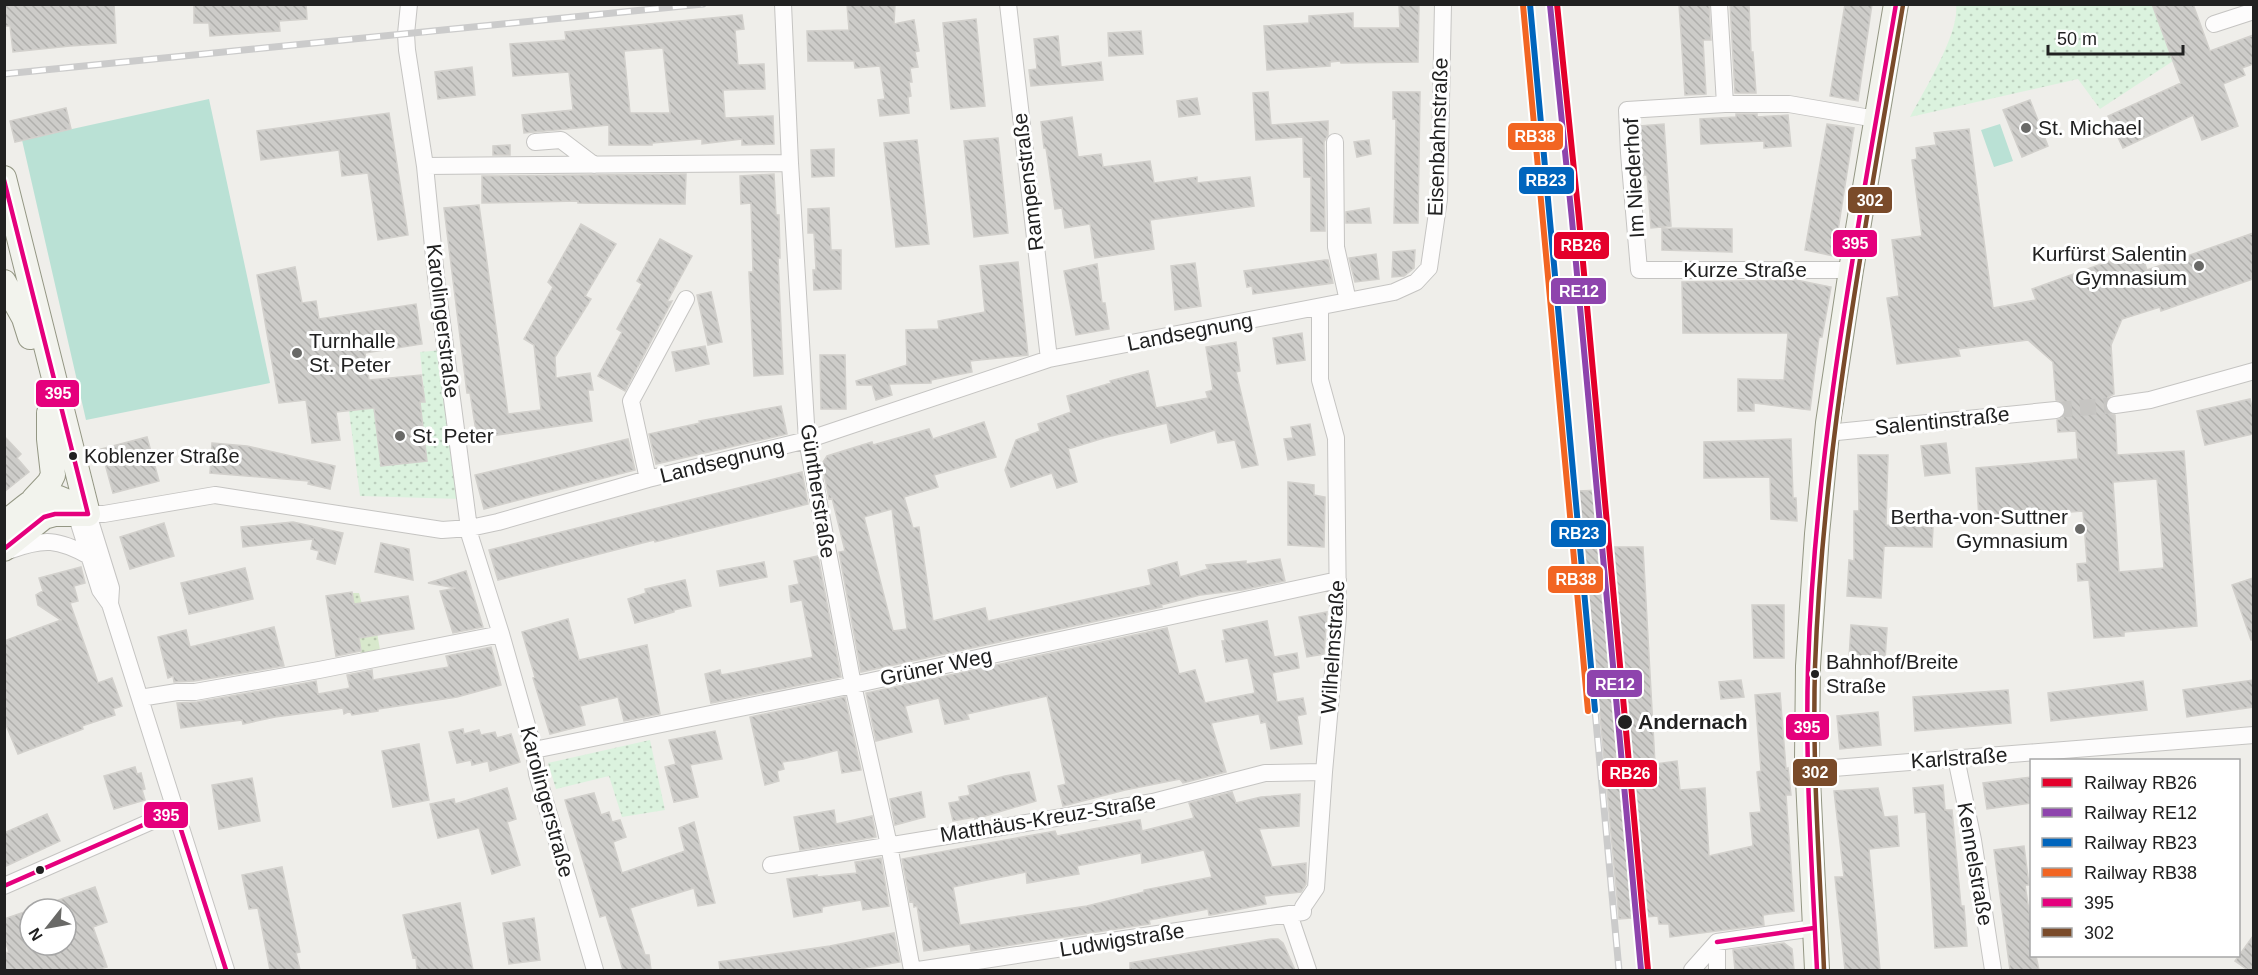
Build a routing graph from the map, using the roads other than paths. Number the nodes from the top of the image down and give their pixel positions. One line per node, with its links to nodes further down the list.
1 (409, 4): 15 (street, Karolingerstraße)
2 (783, 4): 13 (street, Güntherstraße)
3 (1008, 4): 24 (street, Rampenstraße)
4 (1443, 4): 17 (street, Eisenbahnstraße)
5 (1719, 4): 9 (street)
6 (1896, 4): 10 (street)
7 (2253, 11): 8 (street)
8 (2214, 24)
9 (1725, 104): 10 (street, Im Niederhof); 18 (street, Im Niederhof)
10 (1876, 119): 19 (street)
11 (535, 142): 14 (street)
12 (1335, 142): 22 (street)
13 (790, 163): 14 (street); 30 (street, Güntherstraße)
14 (594, 165): 15 (street)
15 (425, 166): 35 (street, Karolingerstraße)
16 (4, 178): 33 (street)
17 (1429, 268): 22 (street, Landsegnung)
18 (1639, 270): 19 (street, Kurze Straße)
19 (1851, 270): 29 (street)
20 (4, 282): 28 (street)
21 (686, 299): 31 (street)
22 (1348, 301): 23 (street, Landsegnung)
23 (1320, 307): 24 (street, Landsegnung); 38 (street, Wilhelmstraße)
24 (1049, 358): 30 (street, Landsegnung)
25 (2253, 371): 26 (street)
26 (2115, 405)
27 (2056, 410): 29 (street, Salentinstraße)
28 (49, 413): 32 (street); 33 (street)
29 (1827, 433): 46 (street)
30 (807, 440): 31 (street, Landsegnung); 41 (street, Güntherstraße)
31 (648, 479): 35 (street, Landsegnung)
32 (34, 499): 33 (street); 34 (street)
33 (79, 511): 35 (street, Landsegnung); 36 (street); 37 (street); 39 (street)
34 (4, 524)
35 (470, 528): 40 (street, Karolingerstraße)
36 (4, 551): 37 (street)
37 (89, 556): 39 (street)
38 (1338, 580): 41 (street, Grüner Weg); 47 (street, Wilhelmstraße)
39 (110, 604): 42 (street)
40 (501, 634): 42 (street); 44 (street, Karolingerstraße)
41 (853, 685): 44 (street, Grüner Weg); 49 (street, Güntherstraße)
42 (140, 698): 48 (street)
43 (2253, 735): 45 (street, Karlstraße)
44 (534, 750): 56 (street, Karolingerstraße)
45 (1956, 758): 46 (street, Karlstraße); 63 (street, Kennelstraße)
46 (1808, 770): 53 (street)
47 (1324, 772): 49 (street, Matthäus-Kreuz-Straße); 52 (street, Wilhelmstraße)
48 (176, 811): 51 (street); 55 (street)
49 (889, 845): 50 (street, Matthäus-Kreuz-Straße); 57 (street, Güntherstraße)
50 (771, 865)
51 (4, 886)
52 (1289, 914): 58 (street, Ludwigstraße); 59 (street)
53 (1814, 928): 54 (street); 62 (street)
54 (1717, 942): 60 (street); 61 (street)
55 (226, 970)
56 (595, 970)
57 (912, 970)
58 (918, 970)
59 (1308, 970)
60 (1692, 970)
61 (1717, 970)
62 (1817, 970)
63 (1993, 970)

